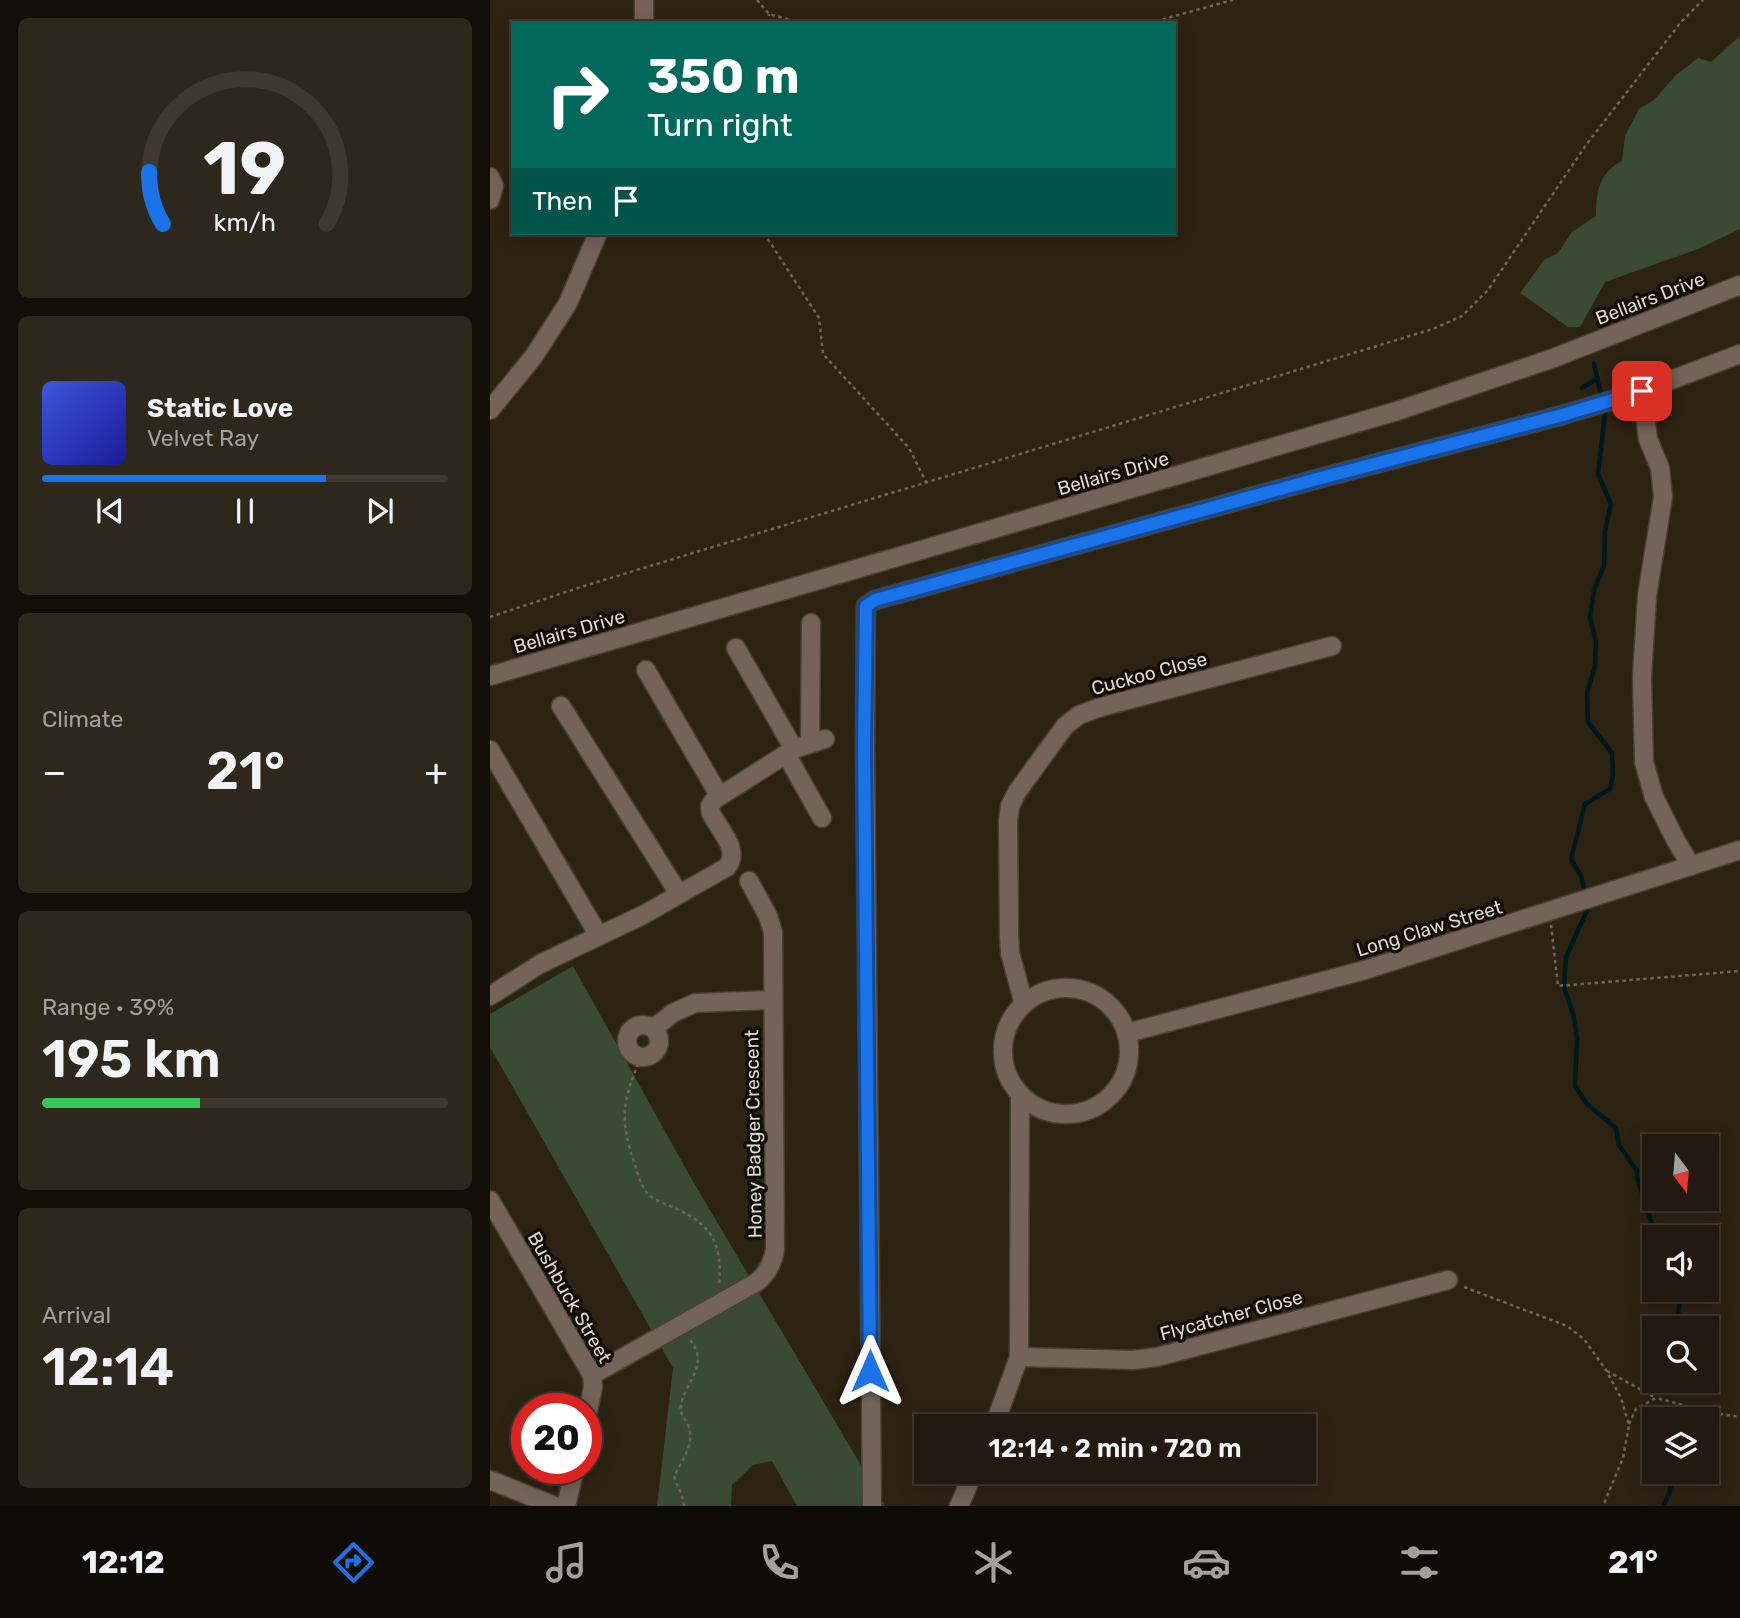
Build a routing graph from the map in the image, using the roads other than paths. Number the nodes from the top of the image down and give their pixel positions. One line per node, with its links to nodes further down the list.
1 (644, 0): 2 (street)
2 (644, 21)
3 (490, 177): 4 (street)
4 (490, 201)
5 (597, 235): 9 (street)
6 (1740, 285): 14 (street, Bellairs Drive)
7 (1740, 354): 8 (street)
8 (1642, 391): 21 (street); 42 (street)
9 (490, 410)
10 (811, 623): 16 (street)
11 (1332, 646): 27 (street, Cuckoo Close)
12 (736, 648): 16 (street)
13 (646, 670): 18 (street)
14 (490, 676)
15 (561, 706): 23 (street)
16 (804, 746): 18 (street); 19 (street)
17 (490, 750): 24 (street)
18 (719, 795): 23 (street)
19 (822, 818)
20 (1740, 850): 21 (street, Long Claw Street)
21 (1691, 866): 29 (street, Long Claw Street)
22 (749, 881): 26 (street, Honey Badger Crescent)
23 (679, 894): 24 (street)
24 (599, 936): 25 (street)
25 (490, 996)
26 (772, 1000): 28 (street); 34 (street, Honey Badger Crescent)
27 (1024, 1004): 29 (street); 30 (street)
28 (654, 1028): 28 (street)
29 (1127, 1033): 30 (street)
30 (1020, 1094): 33 (street)
31 (490, 1200): 34 (street, Bushbuck Street)
32 (1448, 1280): 33 (street, Flycatcher Close)
33 (1019, 1357): 36 (street)
34 (592, 1375): 35 (street, Bushbuck Street)
35 (592, 1393)
36 (998, 1414)
37 (490, 1480): 40 (street)
38 (571, 1484): 41 (street)
39 (969, 1484): 43 (street)
40 (555, 1506)
41 (566, 1506)
42 (872, 1506)
43 (959, 1506)

